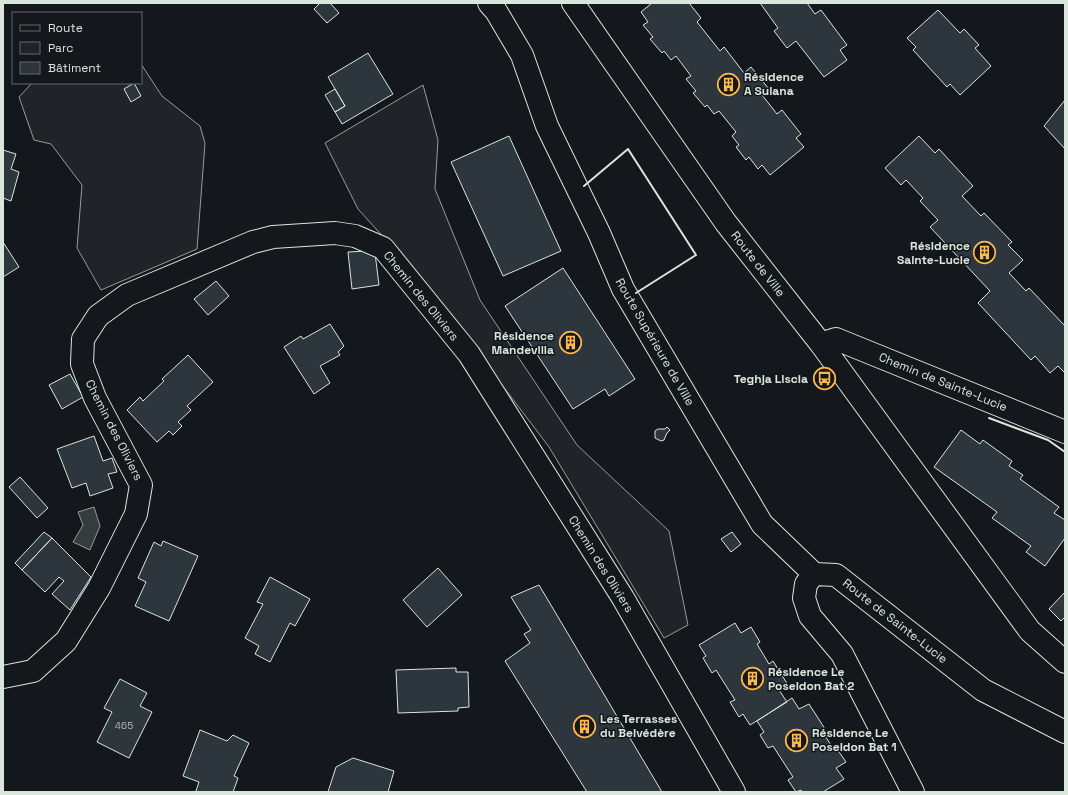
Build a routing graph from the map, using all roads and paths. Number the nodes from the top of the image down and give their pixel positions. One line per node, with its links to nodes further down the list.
1 (489, 3): 5 (street, Route Supérieure de Ville)
2 (573, 3): 3 (street, Route de Ville)
3 (821, 344): 4 (street, Chemin de Sainte-Lucie); 6 (street, Route de Ville)
4 (1065, 432)
5 (814, 574): 8 (street, Route de Sainte-Lucie); 10 (street)
6 (1065, 662)
7 (3, 677): 9 (street, Chemin des Oliviers)
8 (1065, 732)
9 (734, 792)
10 (913, 792)

